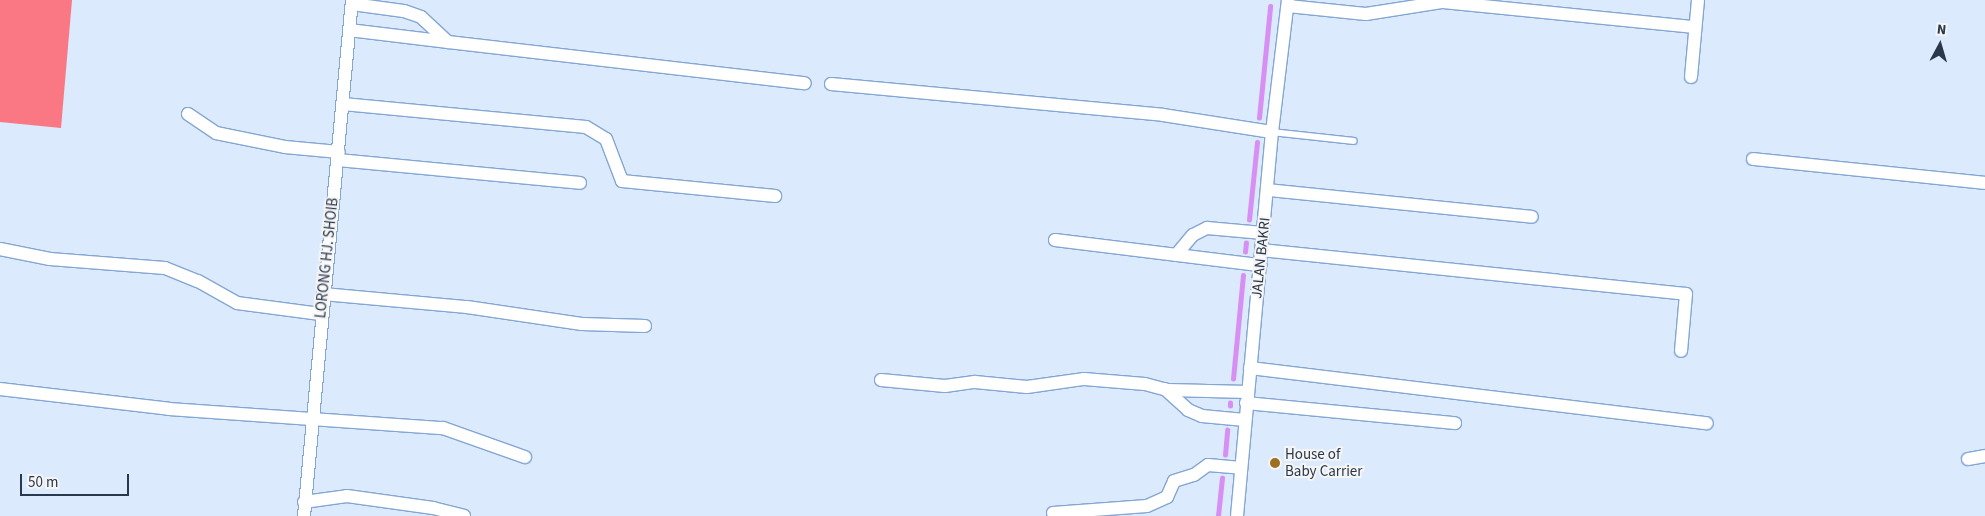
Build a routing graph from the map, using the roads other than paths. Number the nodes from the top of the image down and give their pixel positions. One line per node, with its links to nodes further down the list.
1 (1698, 0): 4 (street)
2 (352, 2): 5 (street, LORONG HJ. SHOIB); 6 (street)
3 (1288, 3): 4 (street); 12 (street, JALAN BAKRI)
4 (1695, 27): 7 (street)
5 (349, 30): 6 (street); 10 (street, LORONG HJ. SHOIB)
6 (448, 42): 8 (street)
7 (1691, 77)
8 (805, 83)
9 (831, 84): 12 (street)
10 (343, 104): 14 (street, LORONG HJ. SHOIB); 19 (street)
11 (188, 114): 14 (street)
12 (1272, 132): 13 (lane); 18 (street, JALAN BAKRI)
13 (1354, 140)
14 (338, 156): 16 (street); 27 (street, LORONG HJ. SHOIB)
15 (1753, 159): 17 (street)
16 (580, 183)
17 (1985, 183)
18 (1268, 190): 20 (street); 21 (street, JALAN BAKRI)
19 (775, 196)
20 (1532, 217)
21 (1263, 233): 24 (street, JALAN BAKRI); 25 (street)
22 (1055, 240): 25 (street)
23 (0, 249): 28 (street)
24 (1261, 250): 26 (street, JALAN BAKRI); 30 (street)
25 (1176, 255): 26 (street)
26 (1260, 265): 31 (street, JALAN BAKRI)
27 (323, 294): 28 (street, LORONG HJ. SHOIB); 29 (street)
28 (320, 314): 37 (street, LORONG HJ. SHOIB)
29 (645, 326)
30 (1681, 351)
31 (1250, 368): 35 (street, JALAN BAKRI); 39 (street)
32 (881, 380): 34 (street)
33 (0, 389): 37 (street)
34 (1165, 389): 35 (street); 36 (street)
35 (1247, 397): 36 (street, JALAN BAKRI); 38 (street)
36 (1245, 420): 43 (street, JALAN BAKRI)
37 (312, 421): 41 (street); 44 (street, LORONG HJ. SHOIB)
38 (1455, 423)
39 (1706, 423)
40 (1985, 456): 42 (street)
41 (525, 457)
42 (1968, 459)
43 (1241, 468): 45 (street); 48 (street, JALAN BAKRI)
44 (304, 502): 46 (street, LORONG HJ. SHOIB); 47 (street)
45 (1054, 513)
46 (304, 516)
47 (464, 516)
48 (1236, 516)

